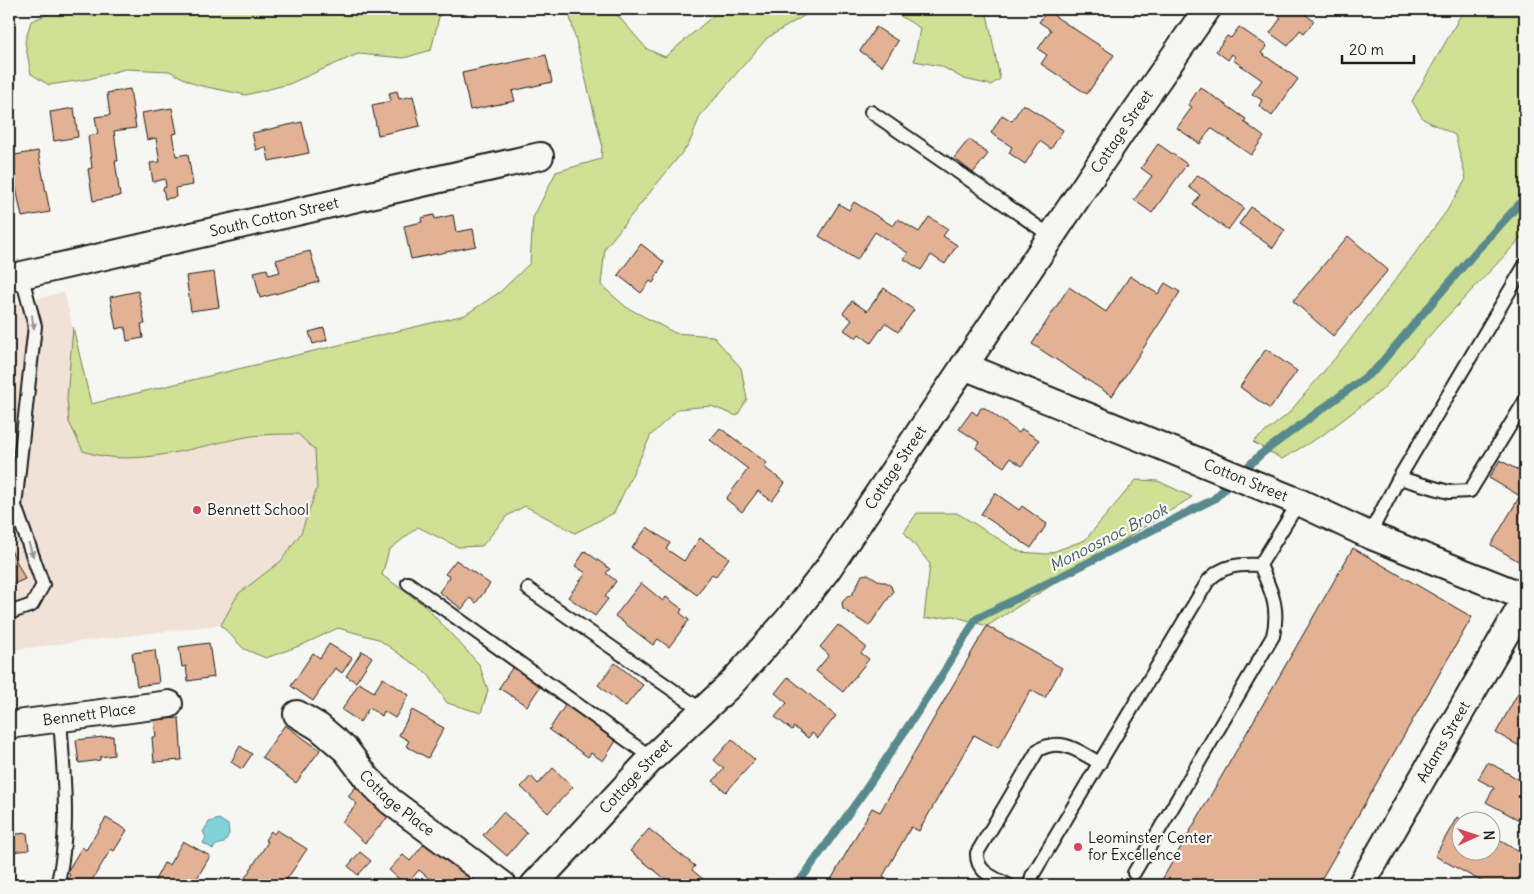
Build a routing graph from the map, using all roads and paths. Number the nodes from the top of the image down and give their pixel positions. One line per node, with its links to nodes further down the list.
1 (1207, 9): 4 (street, Cottage Street)
2 (871, 112): 4 (lane)
3 (540, 156): 6 (street, South Cotton Street)
4 (1051, 236): 7 (street, Cottage Street)
5 (1525, 265): 9 (lane)
6 (15, 276): 16 (lane, one-way to 16)
7 (964, 366): 10 (street, Cotton Street); 18 (street, Cottage Street)
8 (1525, 401): 9 (lane)
9 (1398, 478): 11 (lane)
10 (1299, 502): 11 (street, Cotton Street); 12 (lane)
11 (1369, 535): 15 (street, Cotton Street)
12 (1260, 565): 23 (lane); 24 (lane)
13 (408, 583): 22 (lane)
14 (528, 590): 18 (lane)
15 (1525, 598): 30 (street, Adams Street)
16 (9, 613)
17 (169, 704): 20 (street, Bennett Place)
18 (702, 711): 22 (street, Cottage Street)
19 (297, 714): 26 (street, Cottage Place)
20 (60, 717): 21 (street, Bennett Place); 25 (lane)
21 (9, 725)
22 (652, 758): 27 (street, Cottage Street)
23 (1100, 763): 28 (lane); 29 (lane)
24 (1134, 872)
25 (58, 885)
26 (503, 885)
27 (534, 885)
28 (1008, 885)
29 (1030, 885)
30 (1361, 885)

